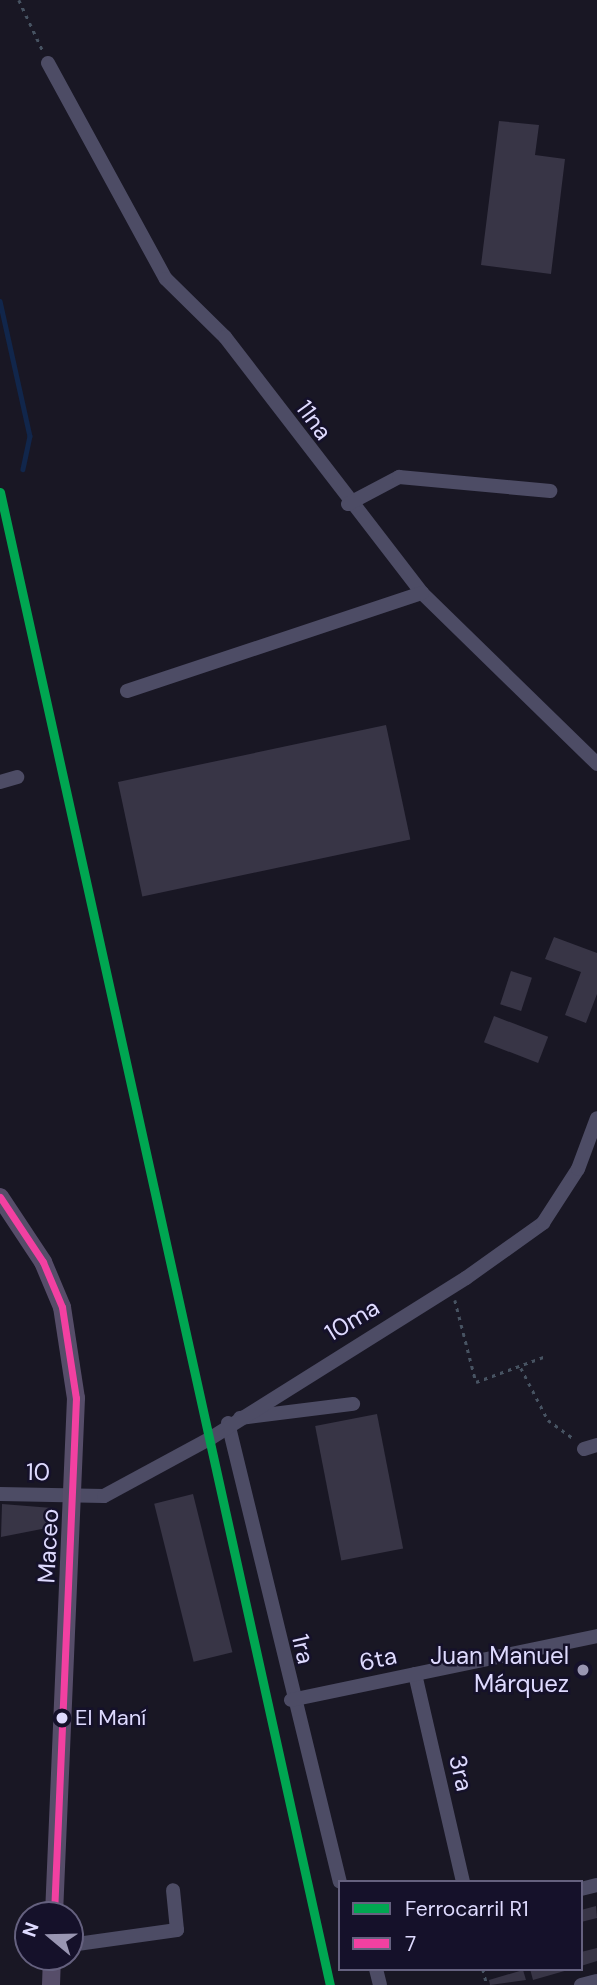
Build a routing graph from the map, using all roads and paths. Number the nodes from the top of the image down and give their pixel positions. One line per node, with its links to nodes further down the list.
1 (19, 0): 2 (path)
2 (48, 63): 4 (street, 11na)
3 (550, 491): 4 (street)
4 (348, 504): 5 (street, 11na)
5 (422, 593): 6 (street); 7 (street, 11na)
6 (127, 691)
7 (597, 764)
8 (17, 777): 9 (street)
9 (0, 782)
10 (597, 1118): 12 (street, 10ma)
11 (0, 1197): 19 (main road, Maceo)
12 (452, 1286): 14 (path); 16 (street, 10ma)
13 (547, 1356): 14 (path)
14 (521, 1367): 17 (path)
15 (353, 1404): 16 (street)
16 (232, 1421): 19 (street, 10ma); 22 (street, 1ra)
17 (590, 1447)
18 (0, 1494): 19 (street, 10)
19 (75, 1495): 26 (main road, Maceo)
20 (597, 1636): 21 (street, 6ta)
21 (415, 1674): 22 (street, 6ta); 24 (street, 3ra)
22 (291, 1700): 23 (street, 1ra)
23 (339, 1880)
24 (463, 1880)
25 (173, 1890): 27 (street)
26 (55, 1901)
27 (84, 1943)
28 (597, 1981): 29 (street)
29 (581, 1985)

